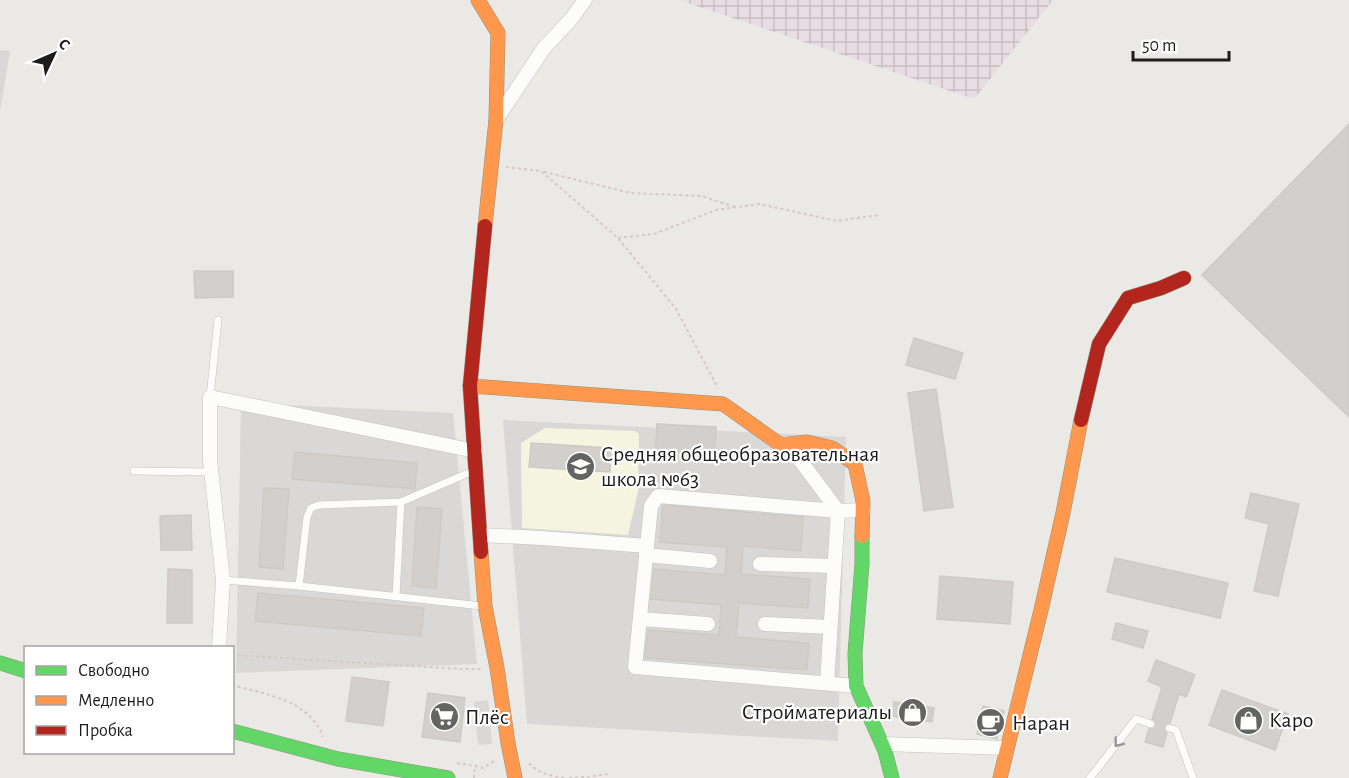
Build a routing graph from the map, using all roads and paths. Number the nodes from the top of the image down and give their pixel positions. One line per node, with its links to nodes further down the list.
1 (478, 0): 3 (street)
2 (585, 0): 3 (street)
3 (496, 120): 4 (street)
4 (492, 166): 5 (path); 11 (street)
5 (541, 171): 6 (path); 8 (path)
6 (737, 207): 7 (path); 8 (path)
7 (879, 215)
8 (618, 238): 13 (path)
9 (1184, 278): 48 (street)
10 (218, 320): 12 (lane)
11 (470, 386): 13 (street); 15 (street)
12 (210, 398): 15 (street); 18 (street)
13 (731, 410): 14 (street)
14 (788, 444): 20 (street); 21 (street)
15 (475, 451): 16 (street)
16 (476, 470): 19 (lane); 22 (street)
17 (134, 471): 18 (lane)
18 (212, 472): 27 (street)
19 (401, 502): 28 (lane); 29 (lane)
20 (863, 510): 21 (street); 42 (street)
21 (838, 511): 23 (street); 26 (street)
22 (480, 535): 23 (street); 30 (street)
23 (646, 550): 24 (street); 31 (street)
24 (710, 561)
25 (760, 564): 26 (street)
26 (834, 566): 34 (street)
27 (223, 580): 28 (lane); 35 (street)
28 (299, 586): 29 (lane)
29 (396, 596): 30 (lane)
30 (485, 606): 38 (street)
31 (640, 619): 32 (street); 40 (street)
32 (708, 624)
33 (765, 624): 34 (street)
34 (830, 627): 40 (street)
35 (219, 646)
36 (234, 655): 38 (path)
37 (0, 663): 39 (street)
38 (497, 668): 53 (street)
39 (24, 670)
40 (827, 683): 42 (street)
41 (234, 686): 46 (path)
42 (856, 686): 47 (street)
43 (1151, 724): 57 (lane, one-way to 57)
44 (1168, 728): 58 (lane)
45 (234, 732): 52 (street)
46 (324, 738)
47 (882, 744): 48 (street); 55 (street)
48 (1007, 748): 56 (street)
49 (453, 763): 50 (path)
50 (475, 766)
51 (608, 774): 54 (path)
52 (448, 778)
53 (515, 778)
54 (568, 778)
55 (892, 778)
56 (1000, 778)
57 (1090, 778)
58 (1192, 778)

